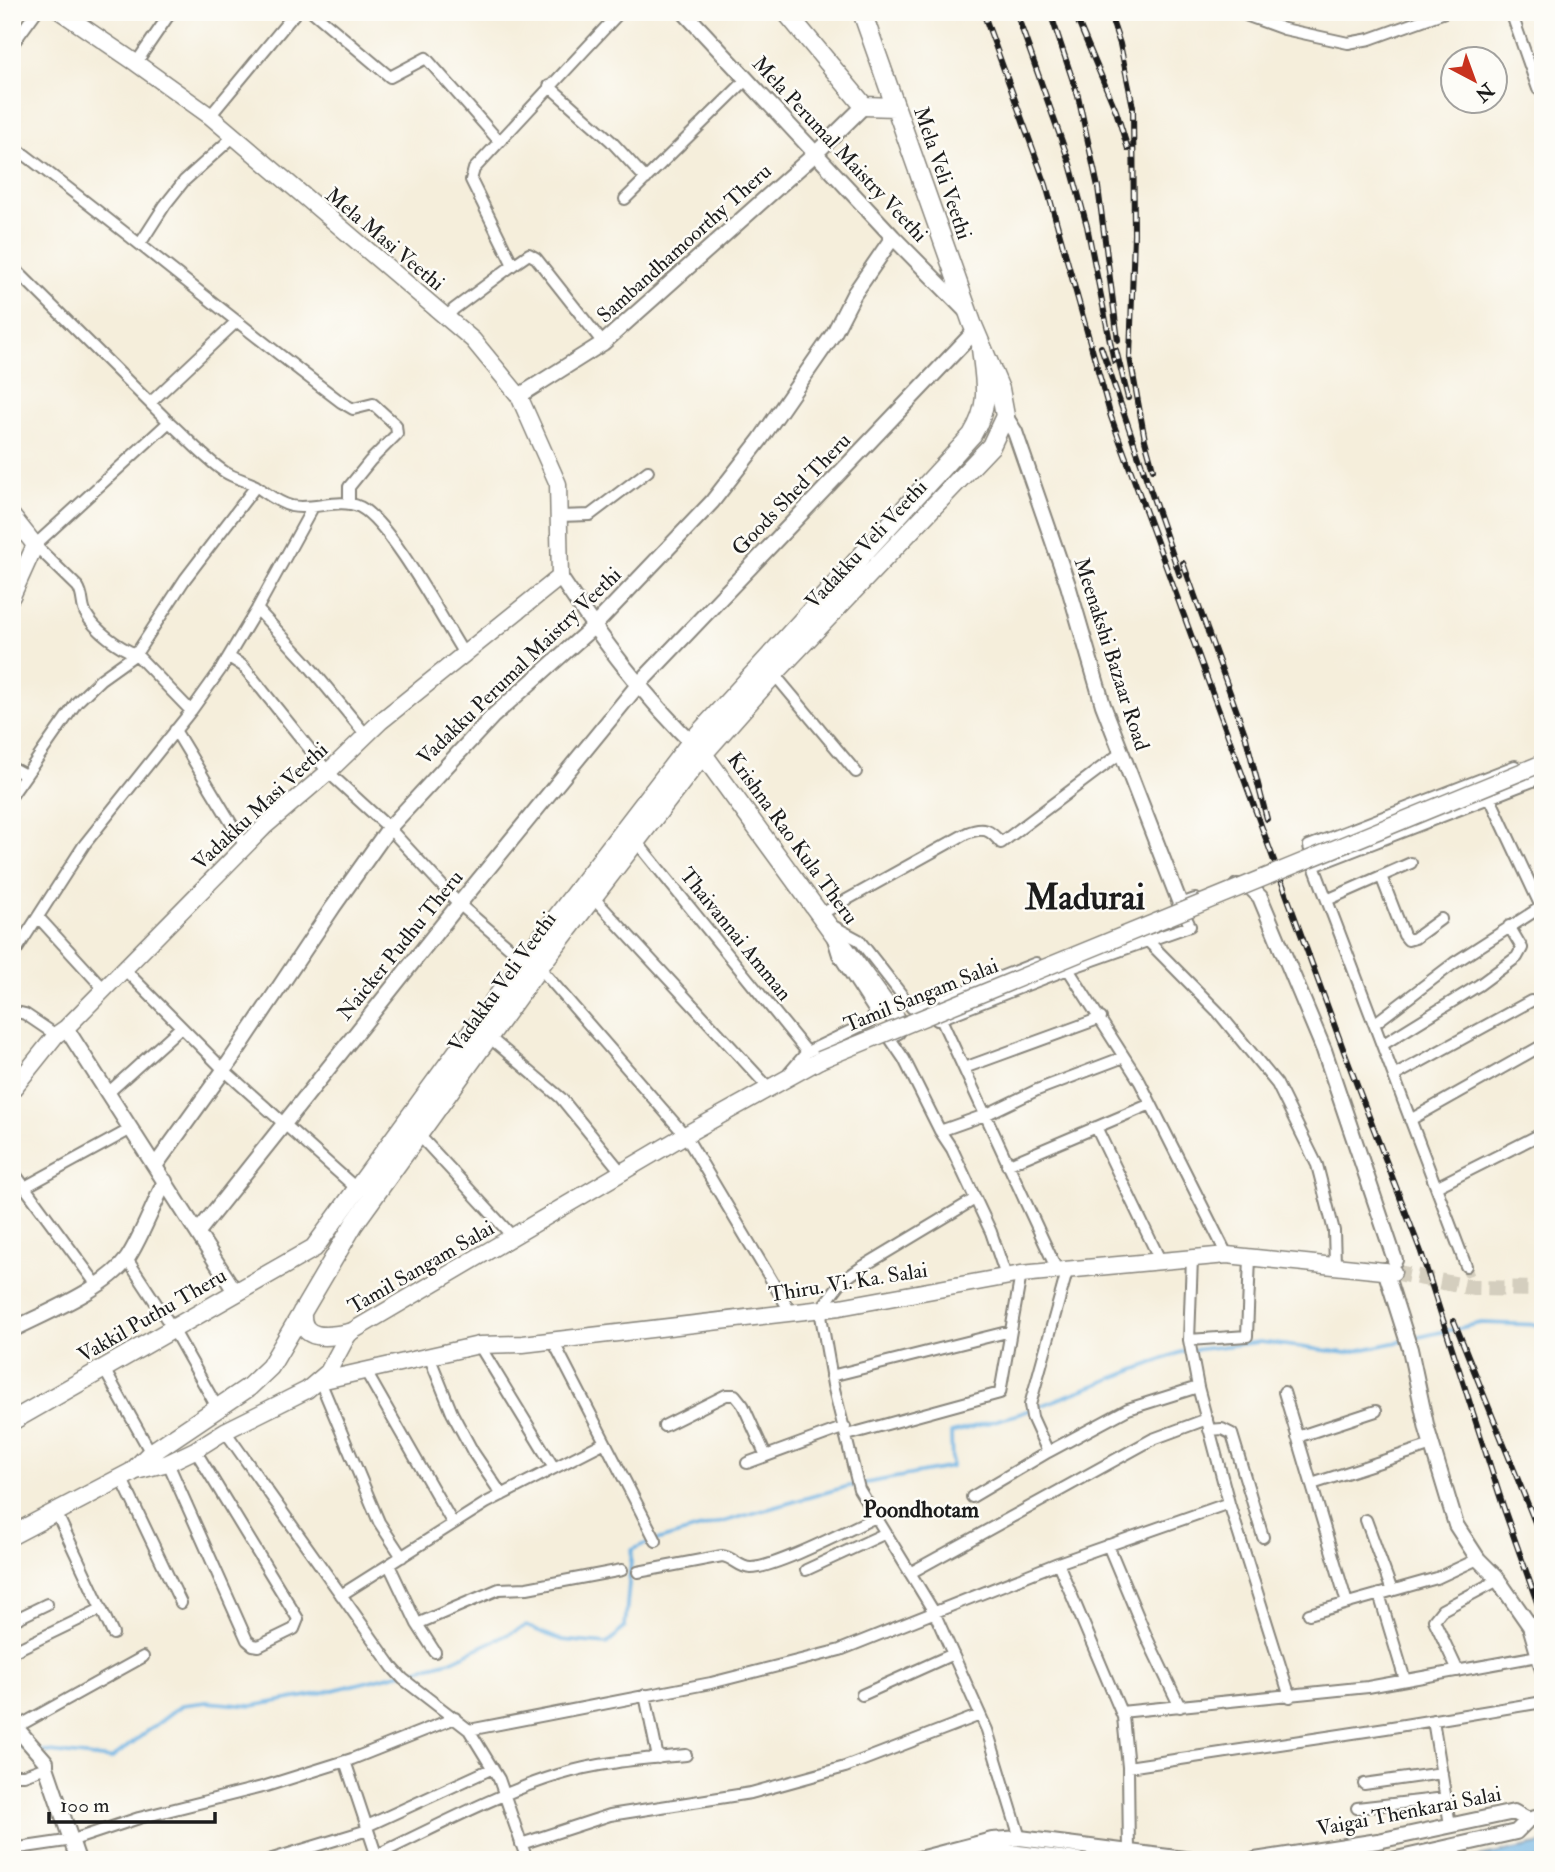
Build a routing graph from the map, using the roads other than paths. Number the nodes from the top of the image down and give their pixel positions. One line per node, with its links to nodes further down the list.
1 (36, 12): 13 (street)
2 (170, 12): 14 (street)
3 (296, 12): 20 (street)
4 (313, 12): 22 (street)
5 (620, 12): 16 (street)
6 (684, 12): 15 (street, Mela Perumal Maistry Veethi)
7 (786, 12): 18 (main road)
8 (862, 12): 19 (main road, Mela Veli Veethi)
9 (1245, 12): 10 (street)
10 (1446, 12)
11 (1511, 12): 17 (street)
12 (68, 14): 14 (main road, Mela Masi Veethi)
13 (12, 45)
14 (136, 63): 20 (main road, Mela Masi Veethi)
15 (746, 80): 24 (street, Mela Perumal Maistry Veethi); 25 (street)
16 (549, 86): 22 (street); 25 (street)
17 (1543, 90)
18 (864, 106): 19 (main road); 24 (street, Sambandhamoorthy Theru)
19 (895, 107): 31 (main road, Mela Veli Veethi)
20 (210, 116): 21 (main road, Mela Masi Veethi)
21 (233, 137): 28 (street); 32 (main road, Mela Masi Veethi)
22 (499, 141): 29 (street)
23 (12, 145): 28 (street)
24 (815, 154): 27 (street, Mela Perumal Maistry Veethi); 35 (street, Sambandhamoorthy Theru)
25 (646, 179): 26 (street)
26 (625, 199)
27 (893, 237): 31 (street, Mela Perumal Maistry Veethi); 51 (street, Vadakku Perumal Maistry Veethi)
28 (140, 244): 33 (street)
29 (513, 265): 32 (street); 35 (street)
30 (12, 266): 37 (street)
31 (968, 313): 34 (main road, Mela Veli Veethi)
32 (446, 318): 36 (main road, Mela Masi Veethi)
33 (236, 322): 37 (street); 43 (street)
34 (978, 340): 38 (main road, Mela Veli Veethi); 40 (main road, Mela Veli Veethi); 56 (street, Goods Shed Theru)
35 (603, 343): 36 (street, Sambandhamoorthy Theru)
36 (519, 396): 46 (main road, Mela Masi Veethi)
37 (150, 403): 39 (street)
38 (1005, 416): 40 (main road); 55 (main road, Vadakku Veli Veethi); 61 (street, Meenakshi Bazaar Road)
39 (169, 422): 42 (street); 47 (street)
40 (972, 435): 60 (main road, Vadakku Veli Veethi)
41 (648, 471): 46 (street)
42 (256, 486): 44 (street); 52 (street)
43 (348, 504): 44 (street); 53 (street)
44 (313, 508): 50 (street)
45 (12, 516): 47 (main road)
46 (559, 516): 48 (main road, Mela Masi Veethi)
47 (35, 545): 49 (main road); 52 (street)
48 (561, 577): 51 (street); 53 (main road, Vadakku Masi Veethi)
49 (12, 596)
50 (257, 609): 54 (street); 59 (street)
51 (593, 627): 56 (street); 71 (street, Vadakku Perumal Maistry Veethi)
52 (136, 654): 57 (street); 67 (street)
53 (464, 654): 59 (main road, Vadakku Masi Veethi)
54 (229, 657): 57 (street); 65 (street)
55 (774, 674): 60 (main road, Vadakku Veli Veethi); 66 (street)
56 (638, 685): 60 (street); 79 (street, Naicker Pudhu Theru)
57 (191, 711): 58 (street)
58 (175, 730): 73 (street); 82 (street)
59 (366, 735): 65 (main road, Vadakku Masi Veethi)
60 (697, 748): 72 (main road, Vadakku Veli Veethi); 83 (main road, Krishna Rao Kula Theru); 88 (main road, Vadakku Veli Veethi)
61 (1122, 752): 80 (street, Meenakshi Bazaar Road); 83 (street)
62 (1543, 755): 75 (street)
63 (1543, 764): 99 (main road, Tamil Sangam Salai, bridge)
64 (12, 768): 67 (street)
65 (328, 772): 71 (street); 73 (main road, Vadakku Masi Veethi)
66 (856, 772)
67 (25, 775): 69 (street)
68 (1543, 777): 70 (street)
69 (12, 795)
70 (1490, 798): 75 (street); 81 (street)
71 (389, 828): 79 (street); 106 (street, Vadakku Perumal Maistry Veethi)
72 (636, 841): 77 (main road, Vadakku Veli Veethi); 103 (street, Thaivannai Amman)
73 (244, 846): 89 (main road, Vadakku Masi Veethi)
74 (1411, 863): 76 (street)
75 (1314, 866): 78 (street)
76 (1381, 876): 78 (street); 84 (street)
77 (593, 897): 88 (main road, Vadakku Veli Veethi); 108 (street)
78 (1327, 900): 96 (street)
79 (459, 904): 88 (street); 114 (street, Naicker Pudhu Theru)
80 (1181, 906): 83 (street); 86 (street); 140 (street)
81 (1542, 909): 85 (street)
82 (39, 918): 87 (street); 91 (street)
83 (825, 919): 99 (main road, Krishna Rao Kula Theru); 103 (street)
84 (1441, 919)
85 (1509, 926): 96 (street); 101 (street)
86 (1147, 940): 90 (street); 138 (street)
87 (12, 957)
88 (532, 963): 100 (main road, Vadakku Veli Veethi); 120 (street); 128 (main road, Vadakku Veli Veethi)
89 (124, 969): 91 (main road, Vadakku Masi Veethi); 97 (street)
90 (1068, 969): 94 (street); 95 (street)
91 (104, 989): 98 (main road, Vadakku Masi Veethi)
92 (1531, 1001): 107 (street)
93 (12, 1011): 98 (street)
94 (1101, 1018): 104 (street); 105 (street)
95 (941, 1019): 99 (street); 105 (street)
96 (1374, 1024): 101 (street)
97 (181, 1027): 106 (street); 110 (street)
98 (61, 1031): 109 (main road, Vadakku Masi Veethi); 110 (street)
99 (895, 1031): 103 (main road, Tamil Sangam Salai, bridge); 117 (street)
100 (489, 1037): 119 (main road, Vadakku Veli Veethi); 124 (street)
101 (1382, 1045): 107 (street)
102 (1543, 1045): 113 (street)
103 (813, 1056): 108 (main road, Tamil Sangam Salai)
104 (1124, 1056): 111 (street); 112 (street)
105 (964, 1068): 112 (street)
106 (224, 1070): 114 (street); 121 (street, Vadakku Perumal Maistry Veethi)
107 (1394, 1076): 113 (street)
108 (776, 1084): 120 (main road, Tamil Sangam Salai)
109 (12, 1090)
110 (108, 1093): 116 (street)
111 (1152, 1104): 115 (street); 133 (street)
112 (985, 1115): 117 (street); 122 (street)
113 (1410, 1120): 127 (street)
114 (284, 1125): 128 (street); 130 (street, Naicker Pudhu Theru)
115 (1096, 1127): 122 (street); 137 (street)
116 (131, 1129): 121 (street); 126 (street)
117 (940, 1131): 129 (street)
118 (1543, 1133): 127 (street)
119 (419, 1135): 131 (street); 141 (main road, Vadakku Veli Veethi)
120 (685, 1135): 124 (main road, Tamil Sangam Salai); 148 (street)
121 (155, 1166): 125 (street)
122 (1007, 1166): 142 (street)
123 (12, 1170): 126 (street)
124 (623, 1174): 131 (main road, Tamil Sangam Salai)
125 (165, 1181): 130 (street); 136 (street)
126 (25, 1187): 144 (street)
127 (1436, 1187): 139 (street)
128 (357, 1189): 132 (main road, Vadakku Veli Veethi)
129 (975, 1199): 143 (street); 146 (street)
130 (198, 1232): 145 (street)
131 (513, 1237): 152 (main road, Tamil Sangam Salai)
132 (314, 1248): 141 (main road); 145 (main road, Vakkil Puthu Theru)
133 (1227, 1255): 134 (main road, Thiru. Vi. Ka. Salai); 135 (main road, Thiru. Vi. Ka. Salai)
134 (1250, 1257): 138 (main road, Thiru. Vi. Ka. Salai); 153 (street)
135 (1192, 1258): 137 (main road, Thiru. Vi. Ka. Salai); 153 (street)
136 (127, 1259): 144 (street); 149 (street)
137 (1160, 1260): 142 (main road, Thiru. Vi. Ka. Salai)
138 (1335, 1264): 140 (main road, Thiru. Vi. Ka. Salai)
139 (1466, 1266)
140 (1391, 1267): 172 (street)
141 (328, 1269): 147 (main road, Vadakku Veli Veethi)
142 (1063, 1269): 143 (main road, Thiru. Vi. Ka. Salai); 174 (street)
143 (1014, 1275): 146 (main road, Thiru. Vi. Ka. Salai); 151 (street)
144 (97, 1285): 150 (street)
145 (236, 1293): 149 (main road, Vakkil Puthu Theru)
146 (820, 1310): 148 (main road, Thiru. Vi. Ka. Salai); 159 (street)
147 (302, 1312): 152 (main road); 163 (main road, Vadakku Veli Veethi)
148 (791, 1313): 154 (main road, Thiru. Vi. Ka. Salai)
149 (173, 1329): 157 (main road, Vakkil Puthu Theru); 163 (street)
150 (12, 1330)
151 (1011, 1331): 159 (street); 169 (street)
152 (349, 1333): 160 (main road)
153 (1189, 1340): 161 (street)
154 (553, 1341): 155 (main road, Thiru. Vi. Ka. Salai); 171 (street)
155 (479, 1345): 156 (main road, Thiru. Vi. Ka. Salai); 179 (street)
156 (429, 1356): 158 (main road, Thiru. Vi. Ka. Salai); 182 (street)
157 (104, 1369): 165 (main road, Vakkil Puthu Theru); 175 (street)
158 (365, 1370): 160 (main road, Thiru. Vi. Ka. Salai); 188 (street)
159 (831, 1376): 169 (street)
160 (320, 1381): 168 (main road); 194 (street)
161 (1198, 1387): 166 (street); 174 (street)
162 (1284, 1392): 170 (street)
163 (218, 1409): 175 (main road, Vadakku Veli Veethi)
164 (1376, 1411): 170 (street)
165 (12, 1421)
166 (1208, 1424): 184 (street); 191 (street); 201 (street)
167 (664, 1426): 176 (street)
168 (225, 1431): 173 (main road); 205 (street)
169 (846, 1431): 176 (street); 186 (street)
170 (1297, 1437): 181 (street)
171 (605, 1442): 179 (street); 192 (street)
172 (1432, 1445): 181 (street); 195 (street)
173 (195, 1450): 177 (main road); 177 (street)
174 (1048, 1452): 183 (street)
175 (151, 1453): 180 (main road, Vadakku Veli Veethi)
176 (766, 1456): 178 (street)
177 (168, 1463): 180 (main road)
178 (747, 1463)
179 (554, 1468): 182 (street)
180 (126, 1475): 185 (main road, Vadakku Veli Veethi); 206 (street)
181 (1312, 1484): 207 (street)
182 (502, 1495): 188 (street)
183 (972, 1497)
184 (1229, 1503): 193 (street); 224 (street)
185 (56, 1512): 190 (main road, Vadakku Veli Veethi); 209 (street)
186 (876, 1517): 189 (street); 200 (street)
187 (1366, 1520): 203 (street)
188 (453, 1524): 194 (street)
189 (886, 1533): 199 (street); 201 (street)
190 (12, 1535)
191 (1263, 1537)
192 (656, 1541)
193 (1108, 1545): 196 (street); 226 (street)
194 (402, 1557): 197 (street)
195 (1478, 1559): 202 (street); 203 (street)
196 (1058, 1563): 210 (street); 227 (street)
197 (389, 1565): 205 (street); 213 (street)
198 (622, 1570): 213 (street)
199 (807, 1570)
200 (638, 1572)
201 (910, 1573): 210 (street)
202 (1498, 1580): 219 (street); 220 (street)
203 (1392, 1591): 204 (street)
204 (1379, 1594): 207 (street); 221 (street)
205 (341, 1595): 229 (street)
206 (181, 1603)
207 (1347, 1603): 211 (street)
208 (47, 1604): 212 (street)
209 (101, 1609): 214 (street); 215 (street)
210 (934, 1612): 217 (street); 222 (street)
211 (1309, 1614)
212 (12, 1621)
213 (417, 1624): 216 (street)
214 (113, 1634)
215 (12, 1652)
216 (435, 1652)
217 (953, 1654): 223 (street); 228 (street)
218 (143, 1657): 231 (street)
219 (1541, 1663): 220 (street)
220 (1458, 1671): 221 (street)
221 (1405, 1680): 224 (street)
222 (645, 1695): 232 (street); 234 (street)
223 (862, 1695)
224 (1290, 1697): 226 (street)
225 (1543, 1702): 230 (street)
226 (1180, 1707): 227 (street)
227 (1121, 1712): 237 (street)
228 (980, 1715): 249 (street); 251 (street)
229 (456, 1718): 232 (street); 235 (street)
230 (1433, 1720): 237 (street); 239 (street)
231 (14, 1725): 236 (street)
232 (470, 1730): 238 (street)
233 (686, 1755): 234 (street)
234 (658, 1758): 242 (street)
235 (345, 1761): 248 (street); 250 (street)
236 (46, 1765): 240 (street); 250 (street)
237 (1128, 1767): 253 (street)
238 (493, 1768): 242 (street); 248 (street)
239 (1442, 1773): 241 (street); 243 (street)
240 (12, 1775)
241 (1364, 1784)
242 (505, 1795): 251 (street); 254 (street)
243 (1446, 1798): 244 (street); 247 (street)
244 (1357, 1808)
245 (1543, 1816): 246 (street, Vaigai Thenkarai Salai)
246 (1528, 1820): 247 (street, Vaigai Thenkarai Salai); 263 (street, Vaigai Thenkarai Salai)
247 (1450, 1825): 262 (street, Vaigai Thenkarai Salai)
248 (367, 1828): 254 (street); 256 (street)
249 (1020, 1838): 253 (street); 258 (street)
250 (73, 1840): 252 (street); 255 (street)
251 (521, 1843): 257 (street)
252 (12, 1849)
253 (1129, 1853): 261 (street)
254 (377, 1857)
255 (78, 1860)
256 (269, 1860)
257 (527, 1860)
258 (915, 1860)
259 (970, 1860): 260 (street)
260 (1078, 1860)
261 (1192, 1860)
262 (1255, 1860)
263 (1392, 1860)

